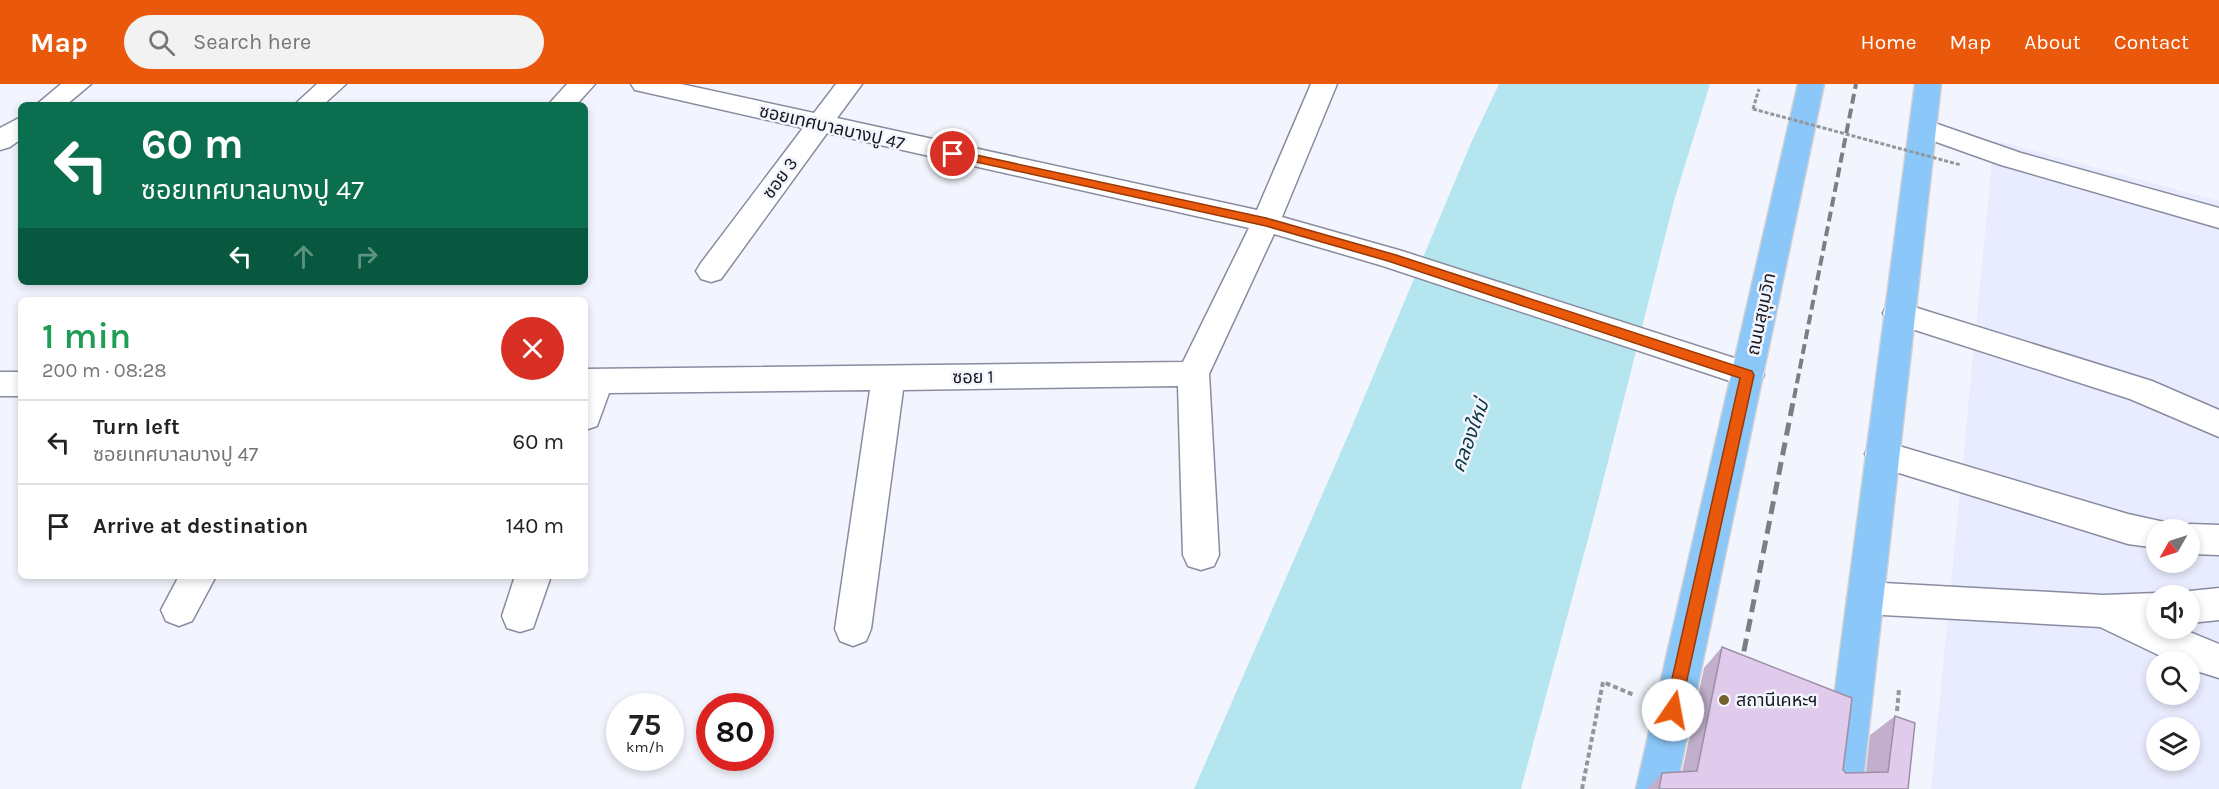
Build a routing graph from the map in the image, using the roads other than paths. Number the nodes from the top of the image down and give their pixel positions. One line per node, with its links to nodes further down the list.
1 (78, 84): 9 (street)
2 (333, 84): 10 (street)
3 (582, 84): 11 (street)
4 (644, 84): 12 (street, ซอยเทศบาลบางปู 47)
5 (849, 84): 12 (street, ซอย 3)
6 (1324, 84): 17 (street)
7 (1811, 84): 21 (highway, ถนนสุขุมวิท)
8 (1928, 84): 14 (highway)
9 (53, 102)
10 (311, 102)
11 (564, 102)
12 (818, 124): 17 (street, ซอยเทศบาลบางปู 47); 18 (street, ซอย 3)
13 (18, 128): 15 (street)
14 (1923, 128): 16 (street); 19 (highway)
15 (0, 141)
16 (2219, 218)
17 (1266, 222): 20 (street); 21 (street, ซอยเทศบาลบางปู 47)
18 (711, 272)
19 (1898, 313): 27 (street); 28 (highway)
20 (1193, 374): 22 (street, ซอย 1); 32 (street)
21 (1748, 375): 44 (highway, ถนนสุขุมวิท)
22 (888, 379): 23 (street, ซอย 1); 42 (street)
23 (591, 381): 26 (street)
24 (0, 384): 25 (street)
25 (18, 384)
26 (588, 399)
27 (2219, 424)
28 (1882, 454): 29 (street); 35 (highway)
29 (2146, 531)
30 (2200, 539): 31 (street)
31 (2219, 540)
32 (1202, 555)
33 (196, 579): 39 (street)
34 (532, 579): 41 (street)
35 (1865, 598): 40 (street); 45 (highway)
36 (2219, 604): 37 (street)
37 (2200, 607)
38 (2146, 609): 40 (street)
39 (179, 610)
40 (2103, 611): 43 (street)
41 (520, 616)
42 (853, 629)
43 (2219, 661)
44 (1656, 789)
45 (1842, 789)

